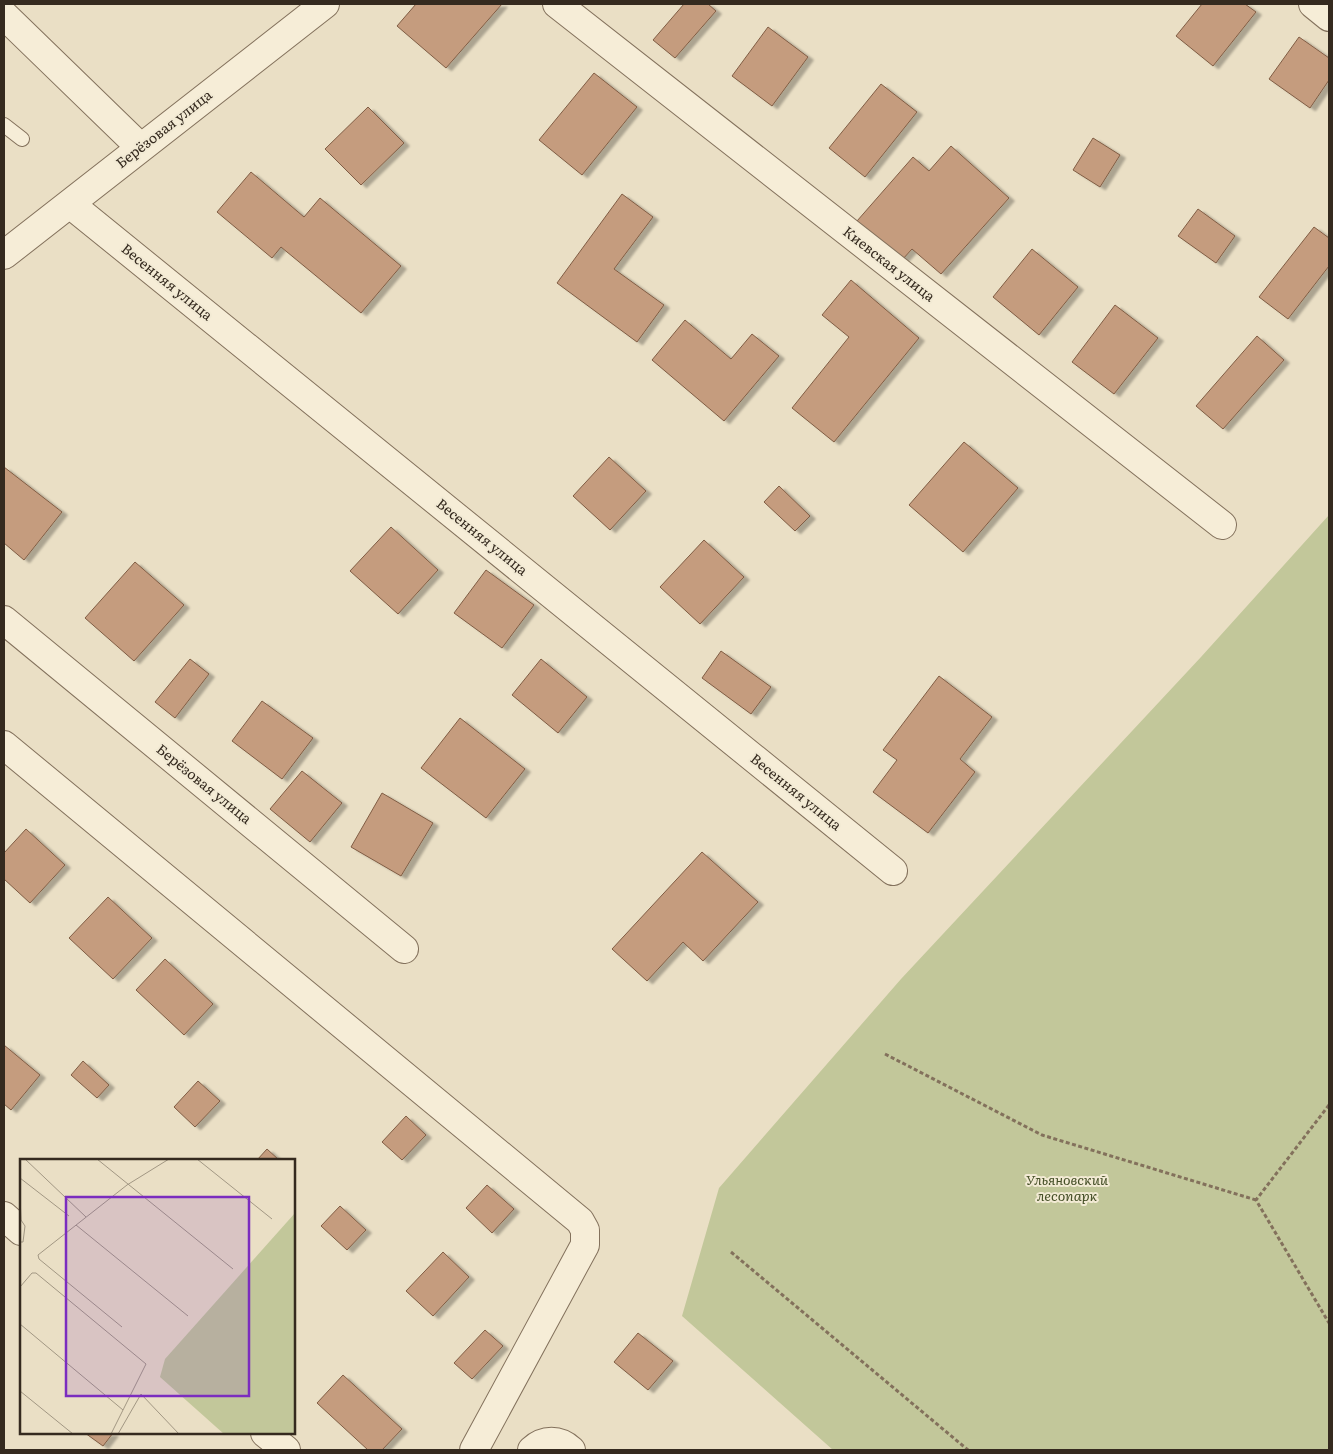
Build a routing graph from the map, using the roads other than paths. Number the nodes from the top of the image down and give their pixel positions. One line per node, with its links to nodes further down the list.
1 (325, 4): 8 (street, Берёзовая улица)
2 (557, 4): 11 (street, Киевская улица)
3 (1313, 4): 5 (street)
4 (4, 16): 8 (street)
5 (1329, 17)
6 (4, 125): 7 (lane)
7 (22, 139)
8 (140, 147): 9 (street, Берёзовая улица)
9 (70, 204): 10 (street, Берёзовая улица); 14 (street, Весенняя улица)
10 (4, 255)
11 (1222, 524)
12 (4, 620): 15 (street, Берёзовая улица)
13 (4, 745): 20 (street)
14 (893, 871)
15 (404, 949)
16 (4, 1216): 17 (street)
17 (20, 1230)
18 (266, 1434): 19 (street)
19 (286, 1450)
20 (474, 1450)
21 (532, 1450): 22 (street)
22 (571, 1450)

